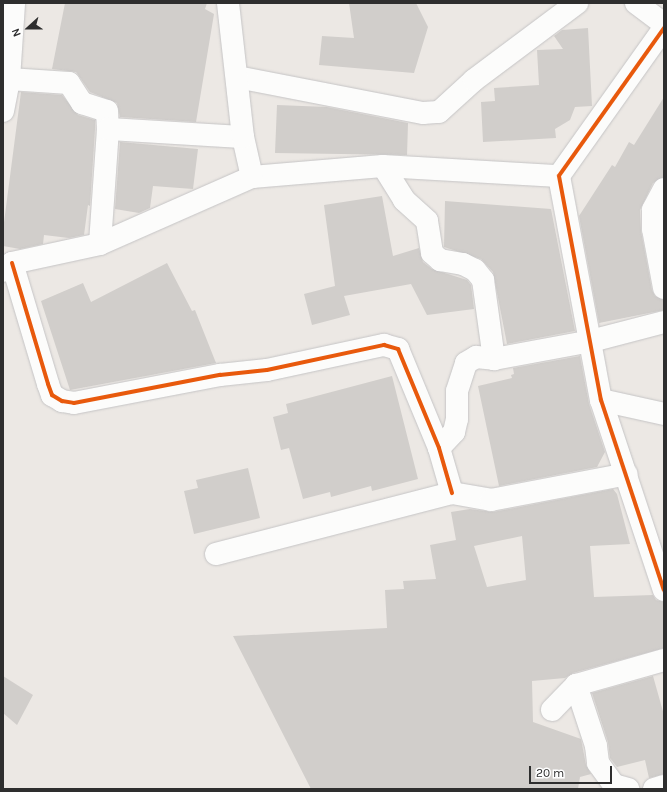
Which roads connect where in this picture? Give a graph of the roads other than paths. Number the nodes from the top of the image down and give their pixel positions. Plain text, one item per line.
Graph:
1 (14, 3) edge
2 (228, 3) edge
3 (576, 3) edge
4 (636, 3) edge
5 (664, 24) edge
6 (664, 28) edge
7 (237, 77) junction
8 (9, 78) junction
9 (3, 111) edge
10 (108, 129) junction
11 (243, 137) junction
12 (383, 166) junction
13 (559, 176) junction
14 (252, 177) junction
15 (664, 189) edge
16 (100, 244) junction
17 (7, 267) edge
18 (664, 288) edge
19 (664, 322) edge
20 (591, 341) junction
21 (494, 359) junction
22 (601, 400) junction
23 (664, 414) edge
24 (439, 448) junction
25 (627, 474) junction
26 (452, 493) junction
27 (216, 554) dead end
28 (664, 590) edge
29 (664, 660) edge
30 (576, 685) junction
31 (552, 710) dead end
32 (664, 786) edge
33 (628, 789) edge
34 (654, 789) edge

1 - 8 street
2 - 7 street
3 - 7 street
4 - 5 street
6 - 13 street
7 - 11 street
8 - 9 street
8 - 10 street
10 - 11 street
10 - 16 street
11 - 14 street
12 - 13 street
12 - 14 street
12 - 21 street
13 - 20 street
14 - 16 street
15 - 18 street
16 - 17 street
17 - 24 street
19 - 20 street
20 - 21 street
20 - 22 street
21 - 24 street
22 - 23 street
22 - 25 street
24 - 26 street
25 - 26 street
25 - 28 street
26 - 27 street
29 - 30 street
30 - 31 street
30 - 33 street
32 - 34 street

